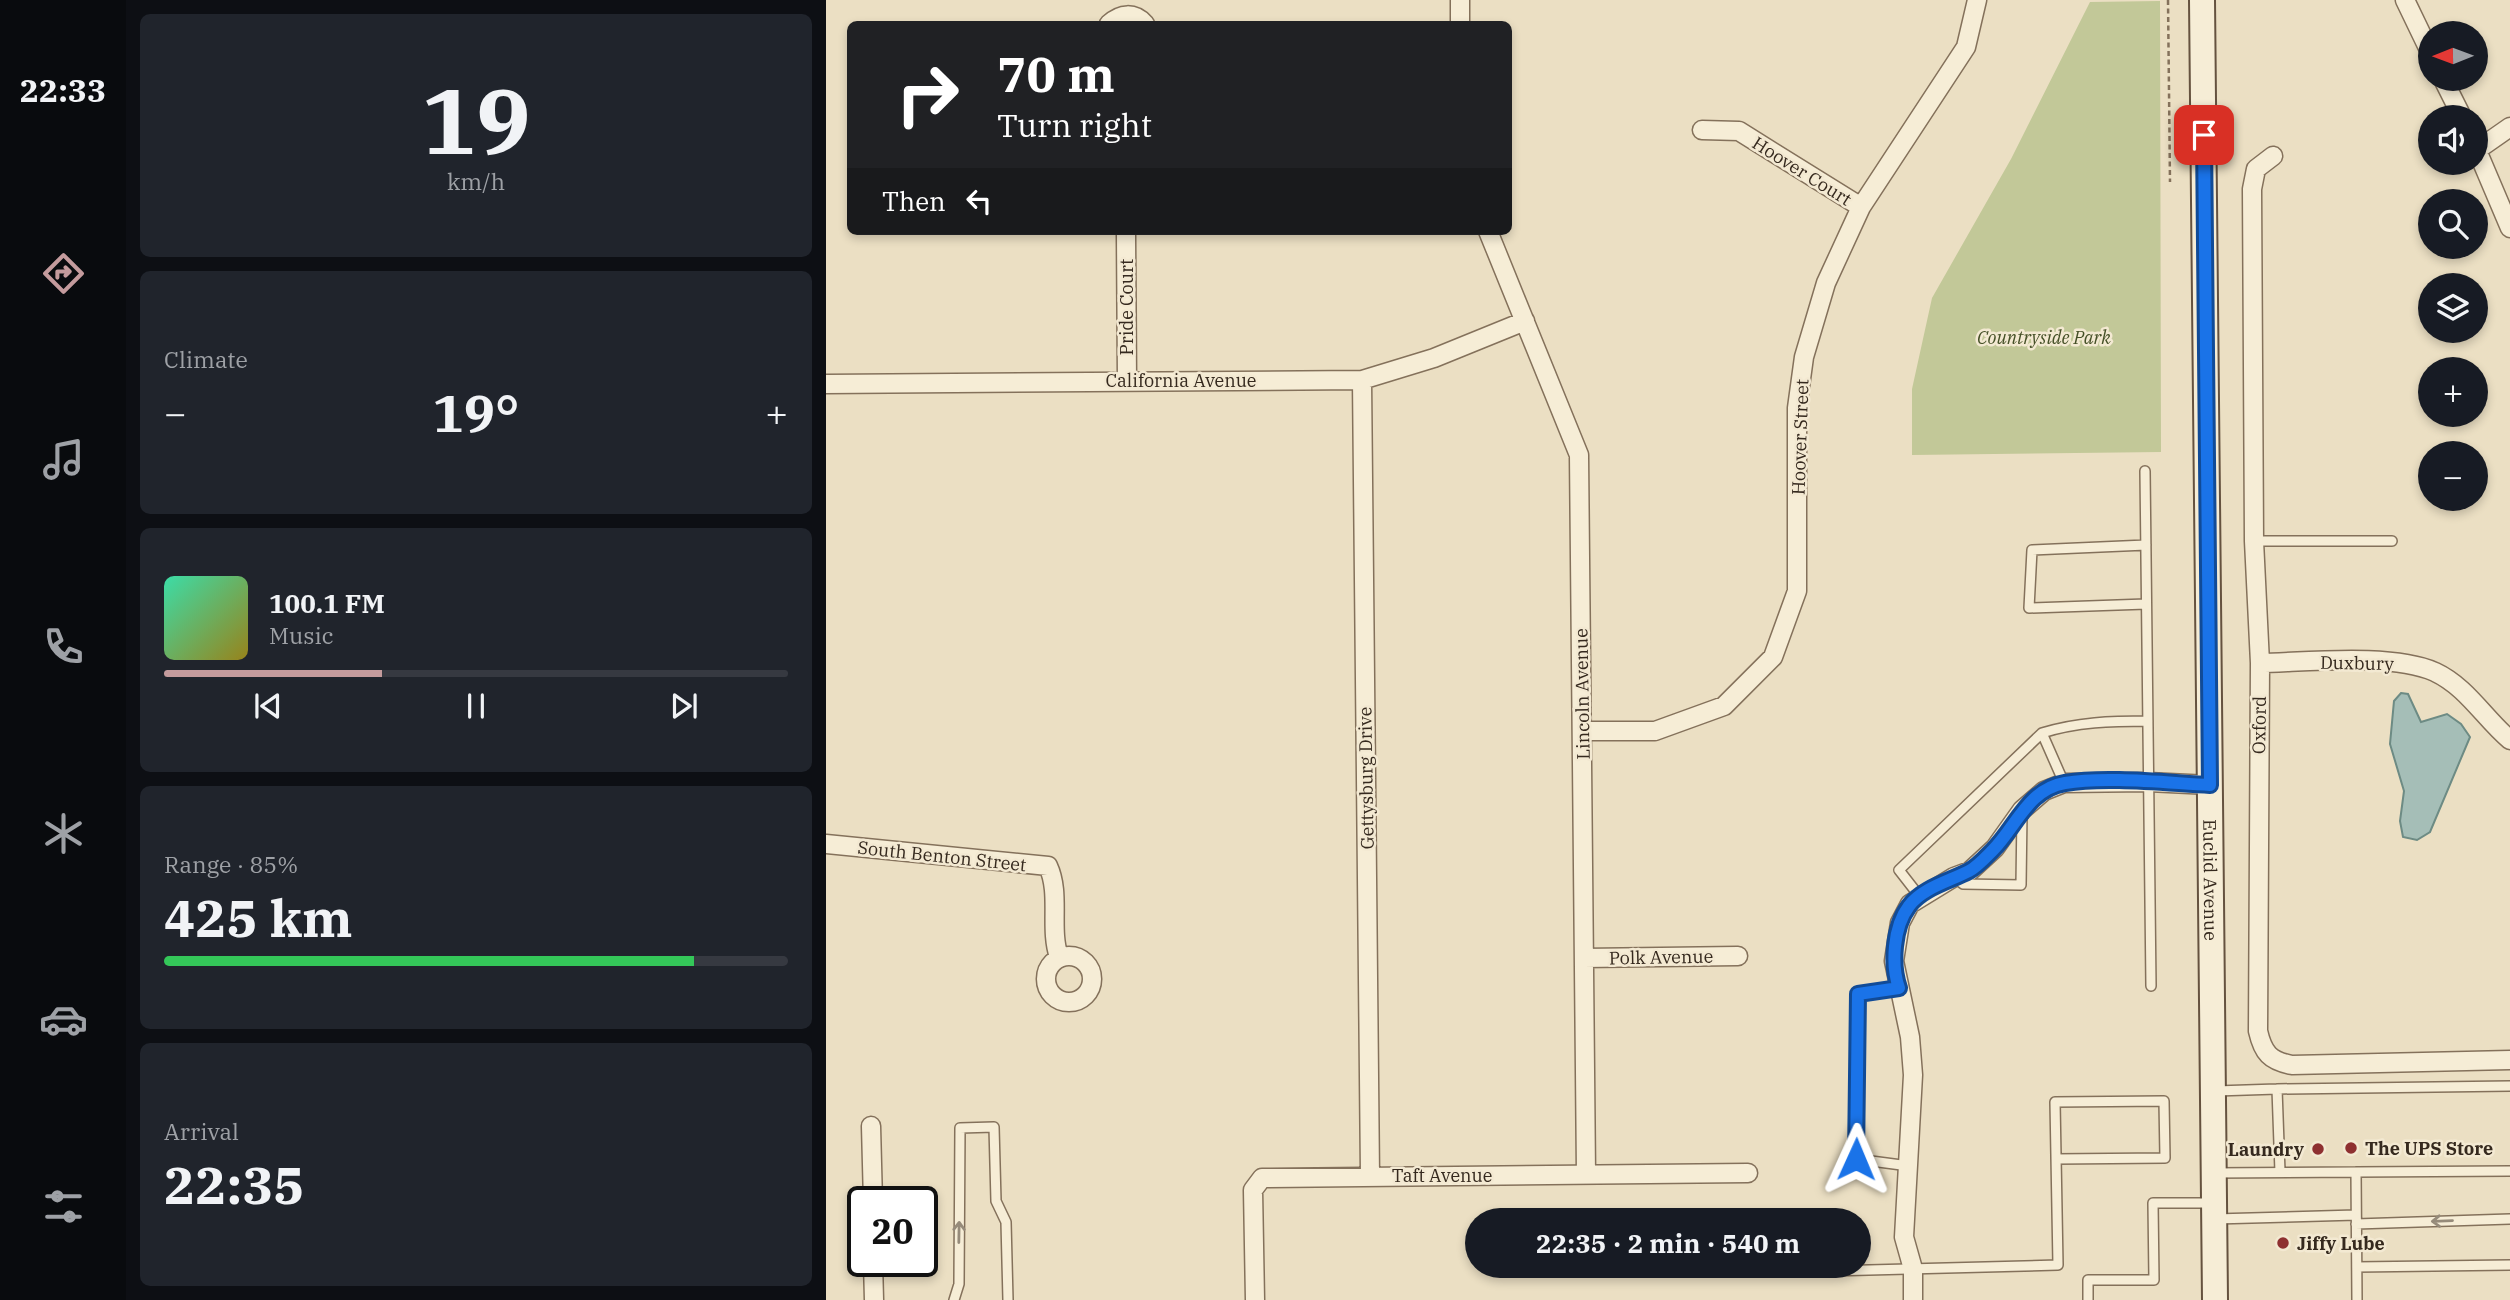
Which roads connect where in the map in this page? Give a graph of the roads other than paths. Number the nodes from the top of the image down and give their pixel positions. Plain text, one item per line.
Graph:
1 (1460, 0) edge
2 (1977, 0) edge
3 (2203, 0) edge
4 (2405, 0) edge
5 (1139, 13) edge
6 (1115, 21) edge
7 (1460, 21) edge
8 (2418, 27) edge
9 (2510, 127) edge
10 (1702, 130) dead end
11 (2488, 142) edge
12 (2273, 156) dead end
13 (2488, 175) edge
14 (1861, 207) junction
15 (2510, 228) edge
16 (1126, 235) dead end
17 (1490, 235) edge
18 (1525, 321) junction
19 (1127, 380) junction
20 (1363, 380) junction
21 (826, 384) edge
22 (2145, 471) dead end
23 (2254, 541) junction
24 (2392, 541) dead end
25 (2146, 545) junction
26 (2146, 604) junction
27 (2260, 663) junction
28 (2148, 721) junction
29 (1583, 731) junction
30 (2042, 733) junction
31 (2510, 740) edge
32 (2148, 782) junction
33 (2064, 783) junction
34 (2210, 785) junction
35 (2022, 810) junction
36 (826, 844) edge
37 (1954, 877) junction
38 (1920, 897) junction
39 (1738, 956) dead end
40 (1059, 957) dead end
41 (1584, 958) junction
42 (2151, 986) dead end
43 (1899, 988) junction
44 (2510, 1060) edge
45 (2510, 1086) edge
46 (2277, 1089) junction
47 (2213, 1091) junction
48 (871, 1126) dead end
49 (2056, 1159) junction
50 (1909, 1166) junction
51 (2510, 1171) edge
52 (2280, 1172) junction
53 (2356, 1172) junction
54 (1748, 1173) dead end
55 (2213, 1173) junction
56 (1586, 1174) junction
57 (1370, 1176) junction
58 (873, 1186) edge
59 (2214, 1211) junction
60 (2356, 1219) junction
61 (2510, 1219) edge
62 (2510, 1265) edge
63 (2357, 1267) junction
64 (1913, 1269) junction
65 (1871, 1270) edge
66 (873, 1277) edge
67 (874, 1300) edge
68 (954, 1300) edge
69 (1007, 1300) edge
70 (1255, 1300) edge
71 (1913, 1300) edge
72 (2088, 1300) edge
73 (2215, 1300) edge
74 (2357, 1300) edge

1 - 7 street
2 - 14 street, Hoover Street
3 - 34 main road, Euclid Avenue
4 - 8 street
5 - 6 street
9 - 11 street
10 - 14 street, Hoover Court
12 - 23 street, Oxford
13 - 15 street
14 - 29 street, Hoover Street
16 - 19 street, Pride Court
17 - 18 street, Lincoln Avenue
18 - 20 street, California Avenue
18 - 29 street, Lincoln Avenue
19 - 20 street, California Avenue
19 - 21 street, California Avenue
20 - 57 street, Gettysburg Drive
22 - 25 lane
23 - 24 lane
23 - 27 street, Oxford
25 - 26 lane
25 - 26 lane
26 - 28 lane
27 - 31 street, Duxbury
27 - 44 street, Oxford
28 - 30 lane
28 - 32 lane
29 - 41 street, Lincoln Avenue
30 - 33 lane
30 - 38 lane
32 - 33 street
32 - 34 street
32 - 42 lane
33 - 35 street
34 - 47 main road, Euclid Avenue
35 - 37 street
35 - 37 lane
36 - 40 street, South Benton Street
37 - 38 street
38 - 43 street
39 - 41 street, Polk Avenue
41 - 56 street, Lincoln Avenue
43 - 50 street
43 - 50 lane
45 - 46 lane
46 - 47 lane
46 - 52 lane
47 - 55 main road, Euclid Avenue
48 - 58 street
49 - 49 lane
49 - 64 lane
50 - 64 street
51 - 53 lane
52 - 53 lane
52 - 55 lane
53 - 60 lane
54 - 56 street, Taft Avenue
55 - 59 main road, Euclid Avenue
56 - 57 street, Taft Avenue
57 - 70 street, Taft Avenue
59 - 60 lane
59 - 72 lane
59 - 73 main road, Euclid Avenue
61 -> 60 lane
60 - 63 lane
62 - 63 lane
63 - 74 lane
64 - 65 lane
64 - 71 street
66 - 67 street
68 -> 69 lane

